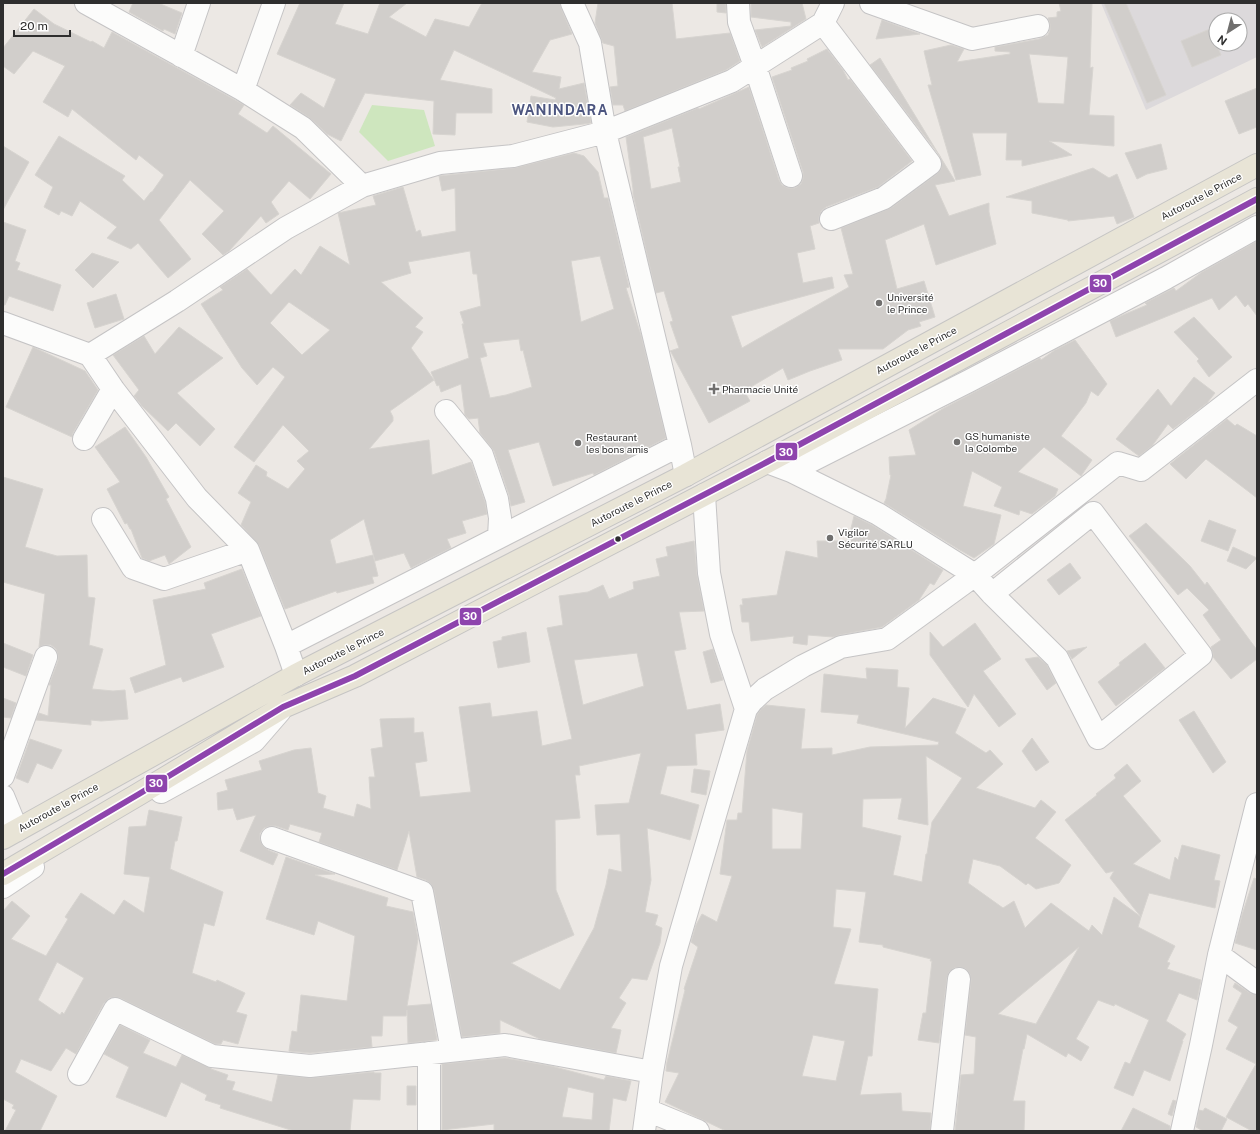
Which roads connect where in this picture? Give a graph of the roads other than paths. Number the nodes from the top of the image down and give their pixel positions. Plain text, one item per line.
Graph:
1 (86, 3) edge
2 (200, 3) edge
3 (274, 3) edge
4 (572, 3) edge
5 (738, 3) edge
6 (833, 3) edge
7 (871, 3) edge
8 (823, 23) junction
9 (1038, 26) dead end
10 (181, 56) junction
11 (755, 66) junction
12 (243, 90) junction
13 (605, 132) junction
14 (1257, 165) edge
15 (791, 176) dead end
16 (362, 186) junction
17 (1255, 205) edge
18 (832, 219) dead end
19 (1257, 227) edge
20 (1154, 254) junction
21 (1166, 278) junction
22 (3, 323) edge
23 (90, 355) junction
24 (1257, 380) edge
25 (113, 389) junction
26 (446, 411) dead end
27 (84, 439) dead end
28 (680, 445) junction
29 (768, 462) junction
30 (791, 471) junction
31 (686, 475) junction
32 (704, 495) junction
33 (103, 519) dead end
34 (499, 538) junction
35 (248, 550) junction
36 (975, 575) junction
37 (992, 594) junction
38 (286, 646) junction
39 (46, 657) dead end
40 (296, 676) junction
41 (283, 707) junction
42 (746, 709) junction
43 (3, 776) edge
44 (3, 796) edge
45 (1257, 804) edge
46 (10, 834) edge
47 (272, 838) dead end
48 (3, 874) edge
49 (3, 887) edge
50 (1218, 955) junction
51 (959, 979) dead end
52 (1257, 982) edge
53 (452, 1050) junction
54 (429, 1053) junction
55 (652, 1072) junction
56 (79, 1074) dead end
57 (647, 1110) junction
58 (429, 1131) edge
59 (644, 1131) edge
60 (698, 1131) edge
61 (942, 1131) edge
62 (1182, 1131) edge

1 - 10 street
2 - 10 street
3 - 12 street
4 - 13 street
5 - 11 street
6 - 8 street
7 - 9 street
8 - 11 street
8 - 18 street
10 - 12 street
11 - 13 street
11 - 15 street
12 - 16 street
13 - 16 street
13 - 28 street
14 - 31 main road, Autoroute le Prince
16 - 23 street
17 - 20 main road
19 - 21 street
20 - 21 street
20 - 29 main road
21 - 30 street
22 - 23 street
23 - 25 street
24 - 36 street
25 - 27 street
25 - 35 street
26 - 34 street
28 - 31 street
28 - 34 street
29 - 30 street
29 - 32 main road
30 - 36 street
31 - 40 main road, Autoroute le Prince
32 - 41 main road
32 - 42 street
33 - 35 street
34 - 38 street
35 - 38 street
36 - 37 street
36 - 42 street
37 - 37 street
38 - 40 street
39 - 43 street
40 - 46 main road, Autoroute le Prince
41 - 48 main road
41 - 49 street
42 - 55 street
44 - 46 street
45 - 50 street
47 - 53 street
50 - 52 street
50 - 62 street
51 - 61 street
53 - 54 street
53 - 55 street
54 - 56 street
54 - 58 street
55 - 57 street
57 - 59 street
57 - 60 street

